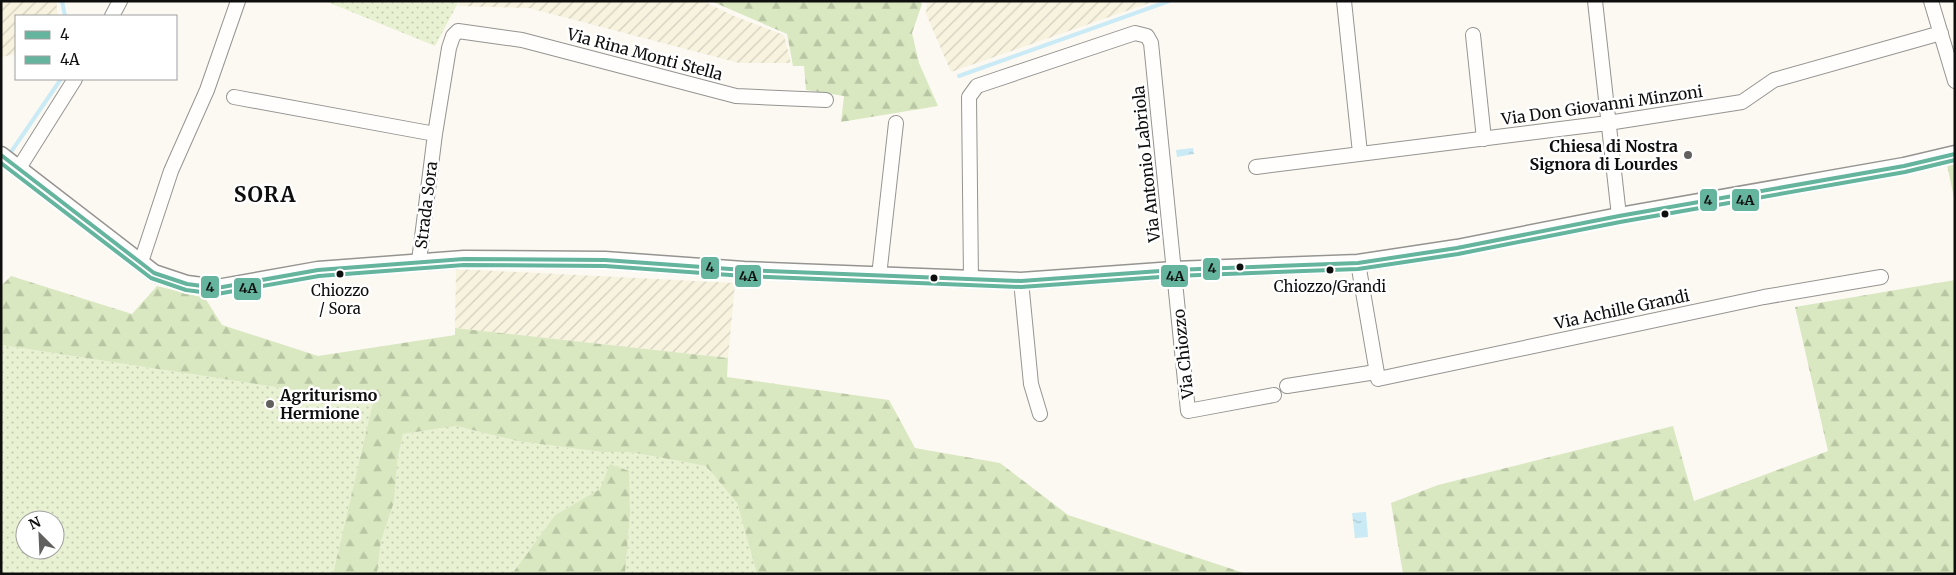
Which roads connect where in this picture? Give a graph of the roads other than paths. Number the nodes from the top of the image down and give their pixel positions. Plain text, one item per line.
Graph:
1 (120, 1) edge
2 (238, 1) edge
3 (1344, 1) edge
4 (1595, 1) edge
5 (1931, 1) edge
6 (113, 15) edge
7 (458, 31) joint
8 (1941, 33) junction
9 (1473, 36) dead end
10 (74, 80) edge
11 (1955, 81) edge
12 (234, 97) dead end
13 (826, 100) dead end
14 (896, 123) dead end
15 (1608, 123) junction
16 (435, 134) junction
17 (1484, 139) junction
18 (1360, 153) junction
19 (1955, 154) edge
20 (1, 156) edge
21 (1256, 167) dead end
22 (19, 168) junction
23 (1620, 216) junction
24 (419, 261) junction
25 (141, 262) junction
26 (1358, 264) junction
27 (1174, 270) junction
28 (879, 276) junction
29 (1881, 277) dead end
30 (971, 280) junction
31 (1022, 281) junction
32 (1376, 372) junction
33 (1287, 386) dead end
34 (1274, 395) dead end
35 (1040, 414) dead end

1 - 6 street
2 - 25 street
3 - 18 street
4 - 15 street
5 - 8 street
7 - 13 street, Via Rina Monti Stella
7 - 16 street, Strada Sora
8 - 11 street
8 - 15 street, Via Don Giovanni Minzoni
9 - 17 street
10 - 22 street
12 - 16 street
14 - 28 street
15 - 17 street, Via Don Giovanni Minzoni
15 - 23 street
16 - 24 street, Strada Sora
17 - 18 street, Via Don Giovanni Minzoni
18 - 21 street, Via Don Giovanni Minzoni
19 - 23 street
20 - 22 street, Strada Sora
22 - 25 street, Strada Sora
23 - 26 street
24 - 25 street, Strada Sora
24 - 28 street
26 - 27 street
26 - 32 street
27 - 30 street, Via Antonio Labriola
27 - 31 street
27 - 34 street, Via Chiozzo
28 - 30 street
29 - 32 street, Via Achille Grandi
30 - 31 street
31 - 35 street
32 - 33 street, Via Achille Grandi

